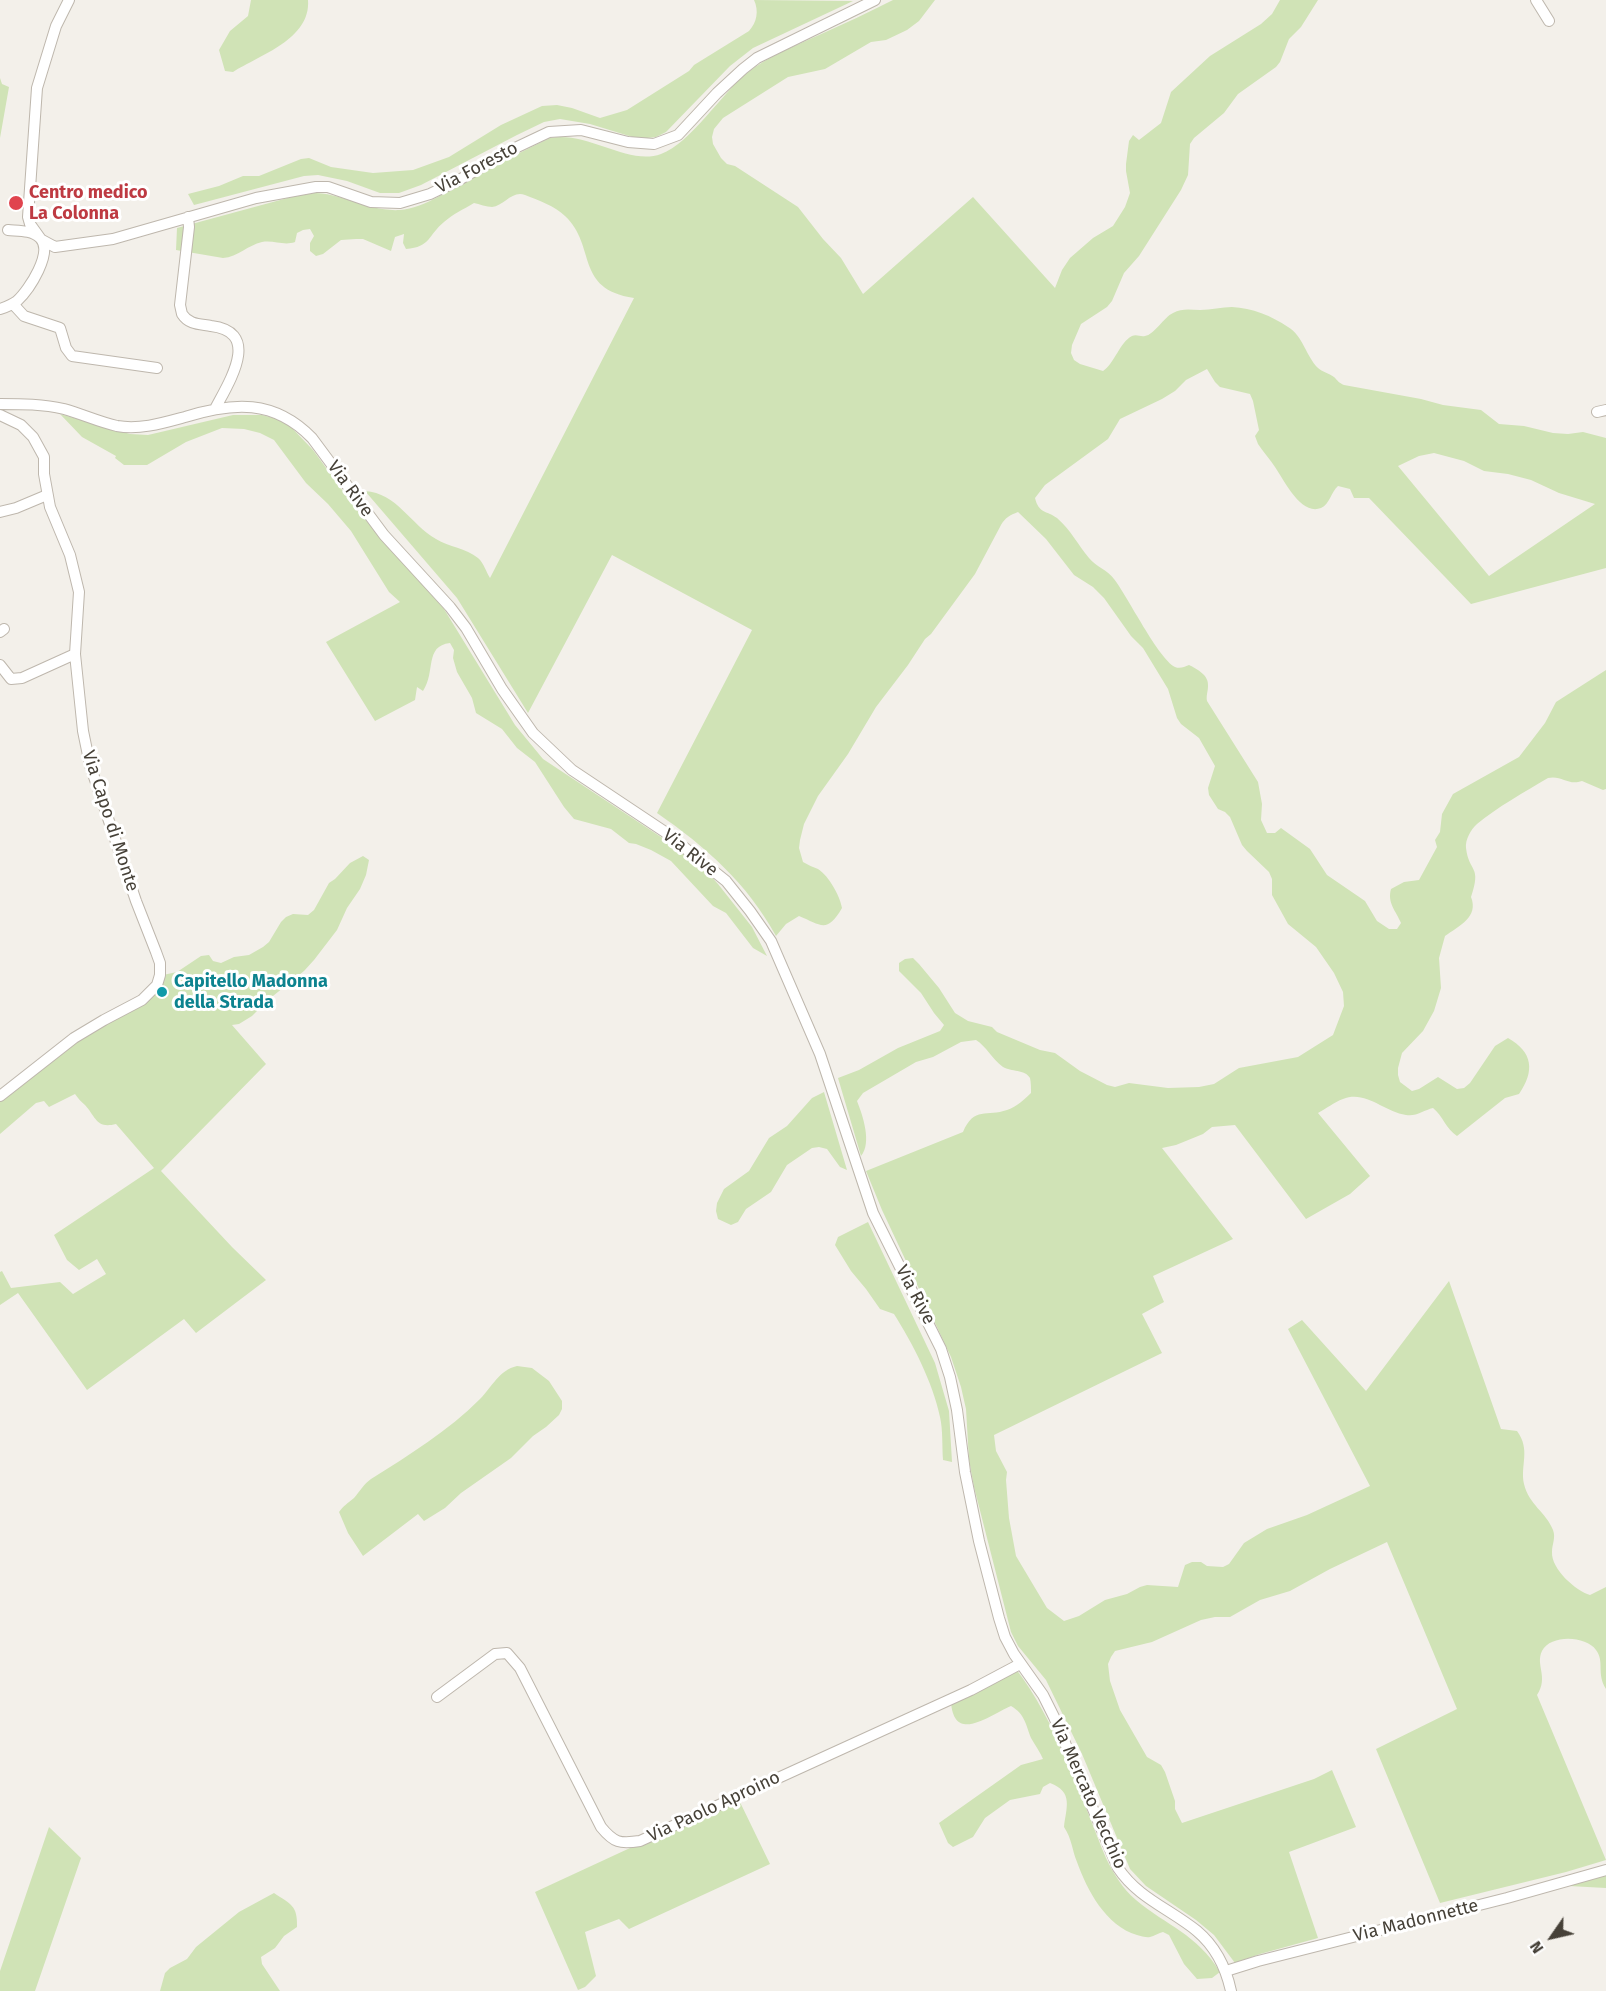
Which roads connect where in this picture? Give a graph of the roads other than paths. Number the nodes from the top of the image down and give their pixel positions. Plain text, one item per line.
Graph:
1 (69, 0) edge
2 (875, 0) edge
3 (1536, 0) edge
4 (1549, 21) dead end
5 (28, 206) junction
6 (188, 218) junction
7 (4, 230) edge
8 (45, 247) junction
9 (13, 304) junction
10 (0, 309) edge
11 (157, 368) dead end
12 (0, 404) edge
13 (215, 409) junction
14 (0, 415) edge
15 (47, 495) junction
16 (0, 512) edge
17 (75, 654) junction
18 (0, 665) edge
19 (0, 1096) edge
20 (1021, 1665) junction
21 (436, 1697) dead end
22 (1606, 1870) edge
23 (1226, 1971) junction
24 (1232, 1991) edge

1 - 5 street
2 - 6 street, Via Foresto
3 - 4 street
5 - 7 street
5 - 8 street
6 - 8 street, Via Foresto
6 - 13 street
7 - 8 street
8 - 9 street
9 - 10 street
9 - 11 street
12 - 13 street, Via Rive
13 - 20 street, Via Rive
14 - 15 street, Via Capo di Monte
15 - 16 street
15 - 17 street, Via Capo di Monte
17 - 18 street
17 - 19 street, Via Capo di Monte
20 - 21 street, Via Paolo Aproino
20 - 23 street, Via Mercato Vecchio
22 - 23 street, Via Madonnette
23 - 24 street, Via Mercato Vecchio

